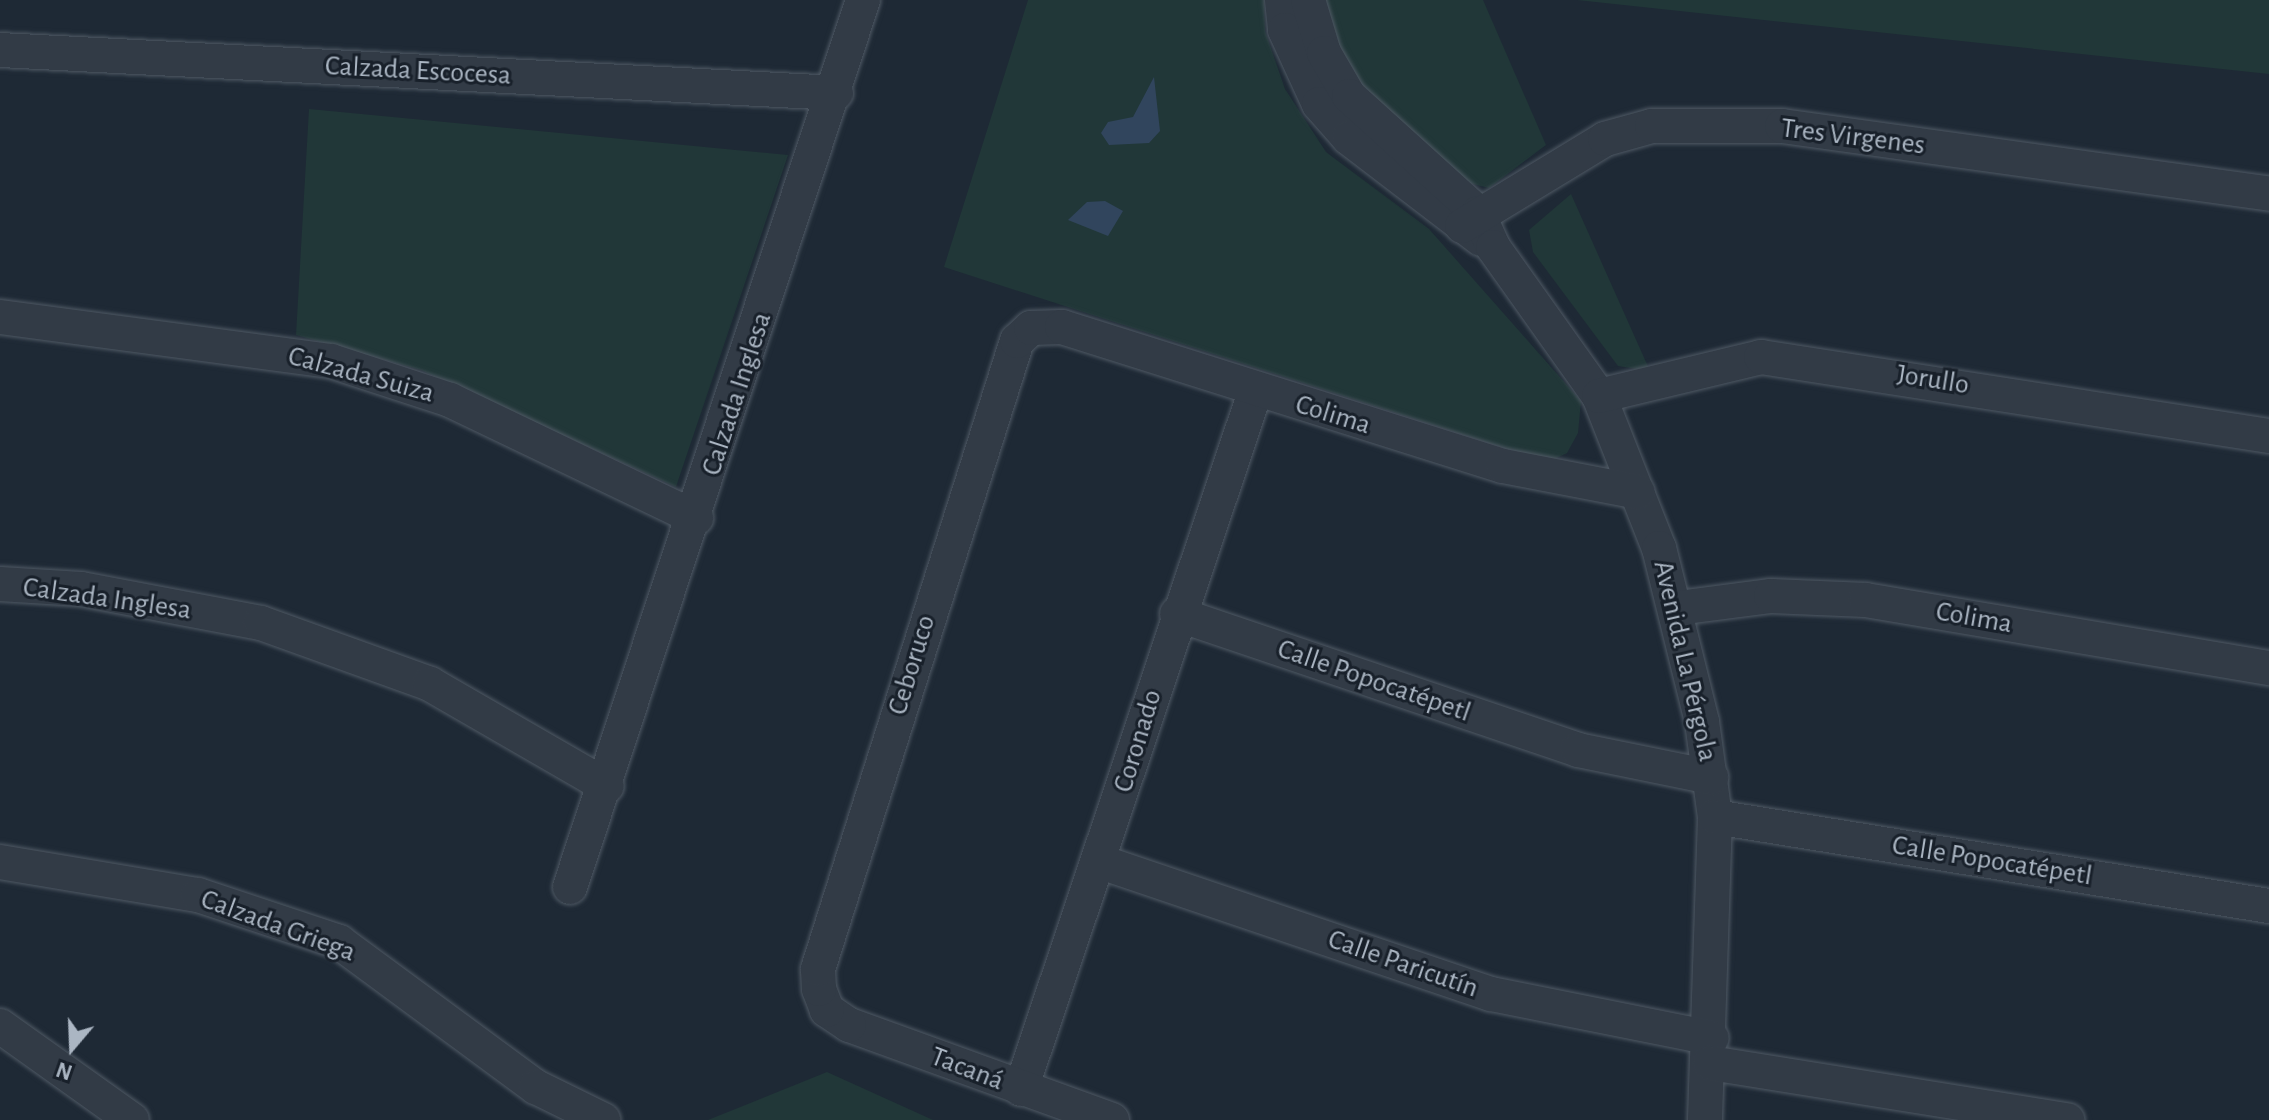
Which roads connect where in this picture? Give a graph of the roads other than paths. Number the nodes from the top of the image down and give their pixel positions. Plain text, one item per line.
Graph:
1 (863, 0) edge
2 (1282, 0) edge
3 (1308, 0) edge
4 (0, 50) edge
5 (836, 93) junction
6 (2269, 194) edge
7 (1470, 220) junction
8 (0, 317) edge
9 (1031, 328) joint
10 (1255, 392) junction
11 (1599, 396) junction
12 (2269, 436) edge
13 (1638, 492) junction
14 (696, 518) junction
15 (0, 584) edge
16 (1678, 608) junction
17 (1177, 614) junction
18 (2269, 668) edge
19 (1711, 777) junction
20 (607, 786) junction
21 (1715, 817) junction
22 (0, 862) edge
23 (1101, 862) junction
24 (570, 887) dead end
25 (2269, 906) edge
26 (827, 1010) joint
27 (0, 1026) edge
28 (1711, 1050) junction
29 (1021, 1089) junction
30 (132, 1120) edge
31 (603, 1120) edge
32 (1112, 1120) edge
33 (1705, 1120) edge
34 (2067, 1120) edge

1 - 5 street, Calzada Inglesa
2 - 7 street
3 - 7 street
4 - 5 street, Calzada Escocesa
5 - 14 street, Calzada Inglesa
6 - 7 street, Tres Virgenes
7 - 11 street, Avenida La Pérgola
8 - 14 street, Calzada Suiza
9 - 10 street, Colima
9 - 26 street, Ceboruco
10 - 13 street, Colima
10 - 17 street, Coronado
11 - 12 street, Jorullo
11 - 13 street, Avenida La Pérgola
13 - 16 street, Avenida La Pérgola
14 - 20 street, Calzada Inglesa
15 - 20 street, Calzada Inglesa
16 - 18 street, Colima
16 - 19 street, Avenida La Pérgola
17 - 19 street, Calle Popocatépetl
17 - 23 street, Coronado
19 - 21 street, Avenida La Pérgola
20 - 24 street, Calzada Inglesa
21 - 25 street, Calle Popocatépetl
21 - 28 street, Avenida La Pérgola
22 - 31 street, Calzada Griega
23 - 28 street, Calle Paricutín
23 - 29 street, Coronado
26 - 29 street, Tacaná
27 - 30 street
28 - 33 street, Avenida La Pérgola
28 - 34 street, Calle Paricutín
29 - 32 street, Tacaná

